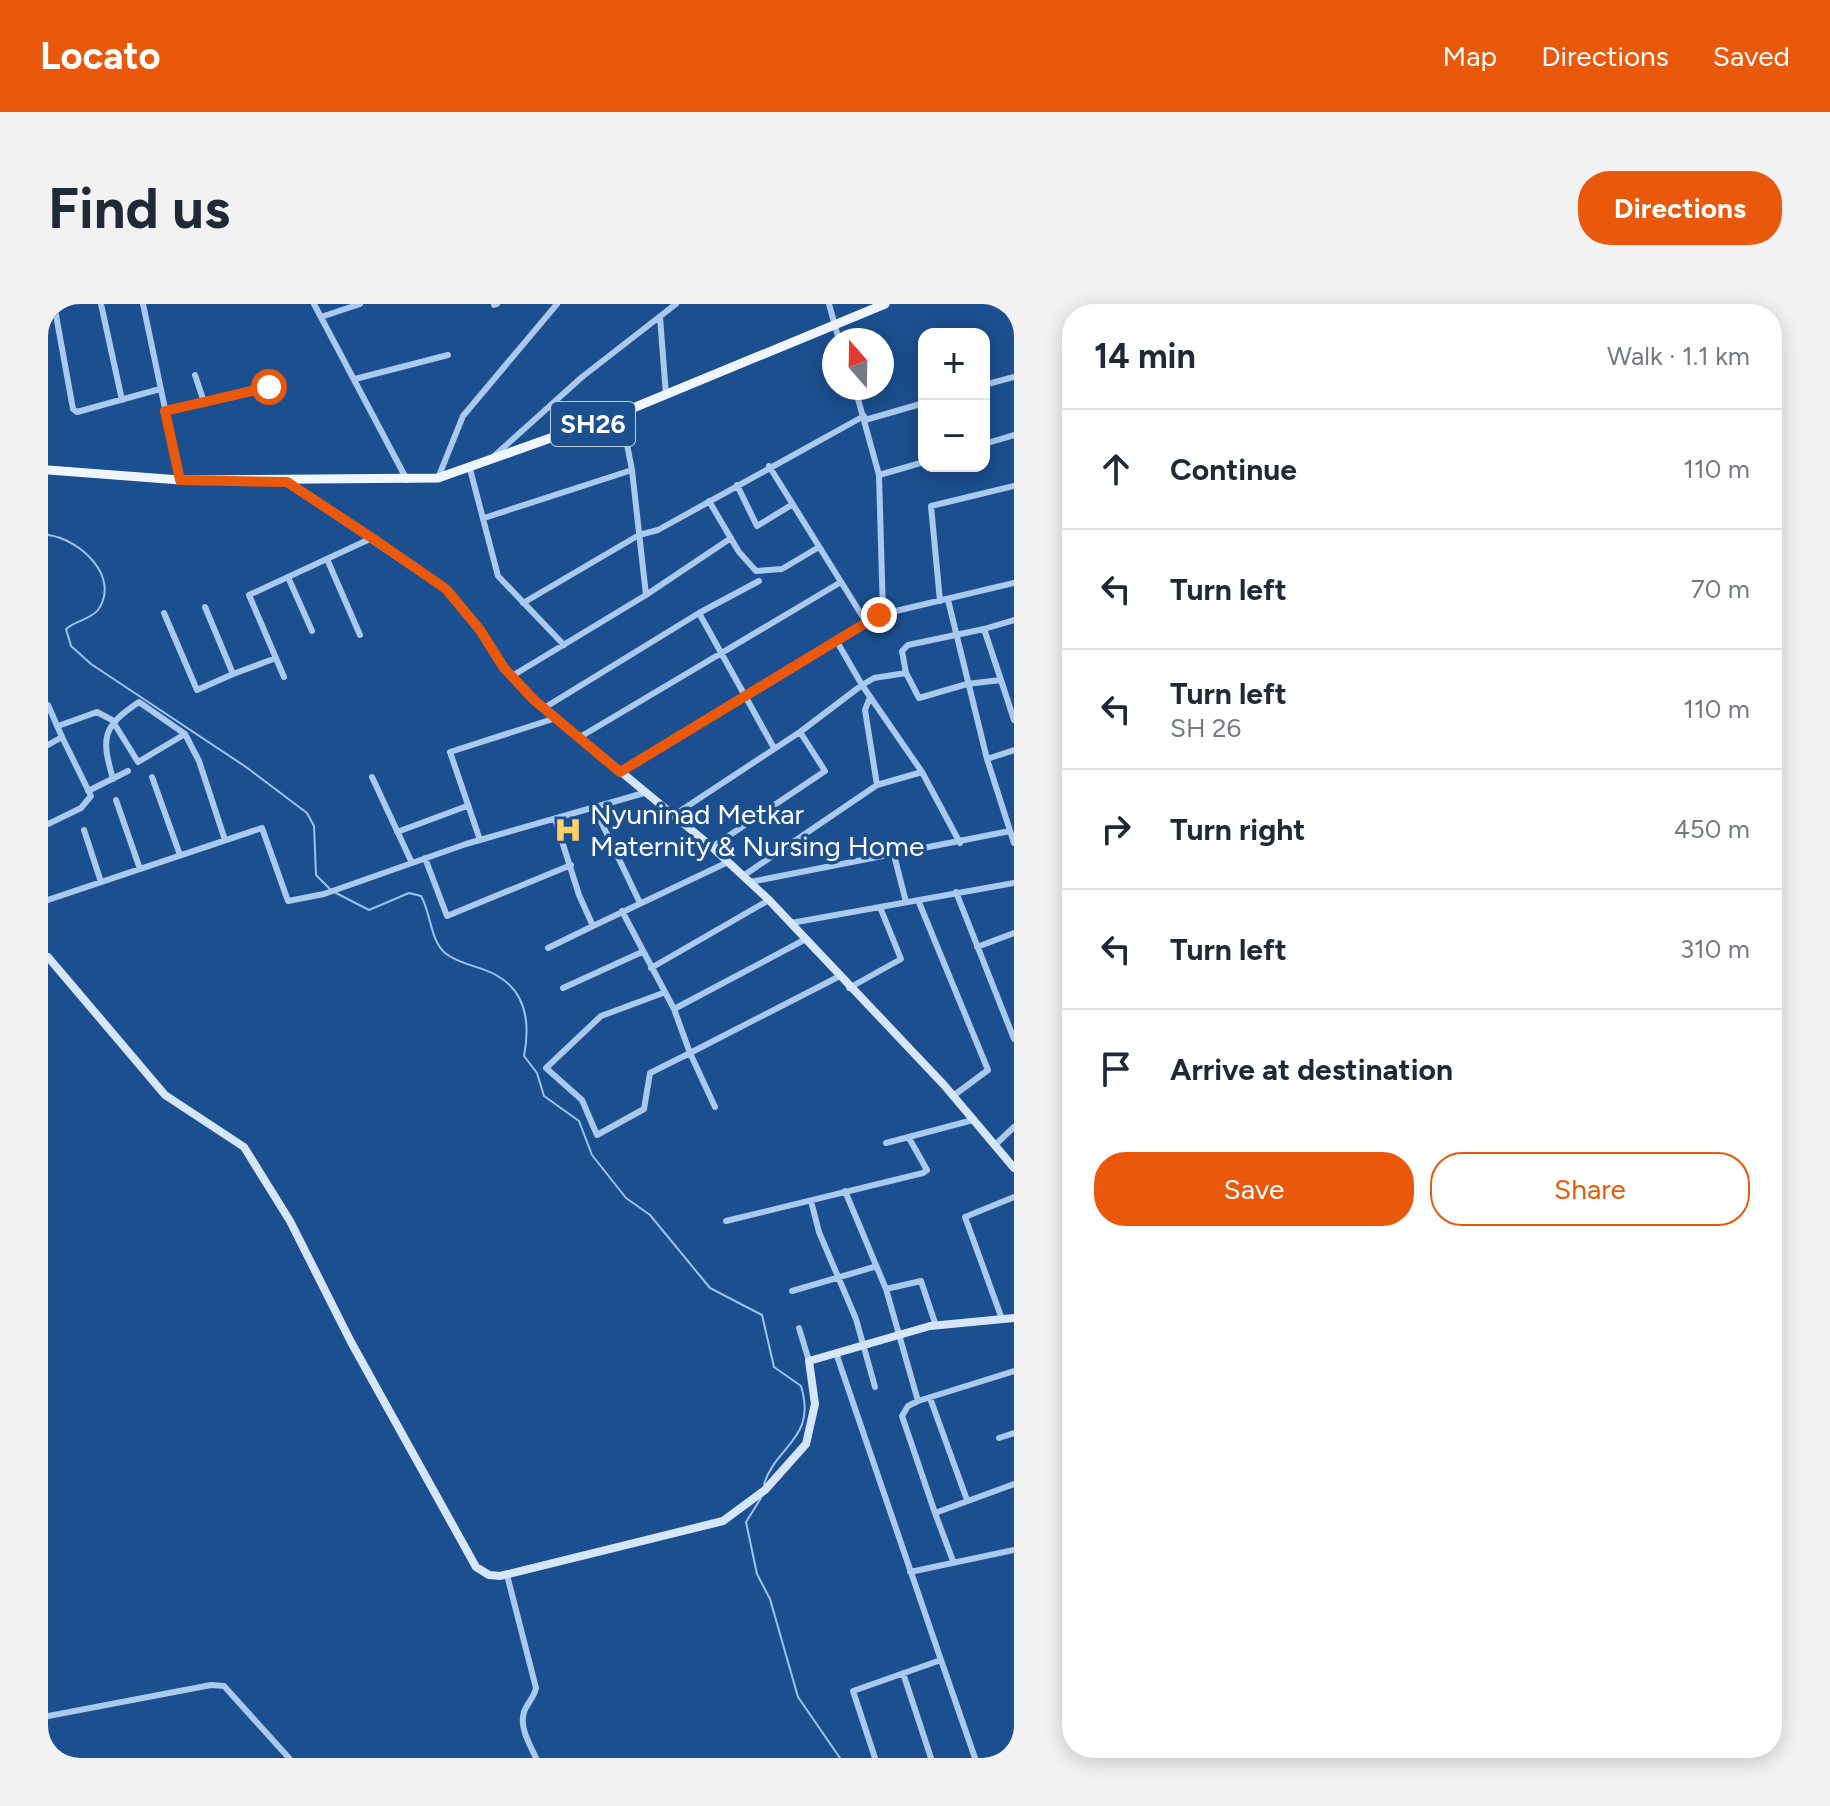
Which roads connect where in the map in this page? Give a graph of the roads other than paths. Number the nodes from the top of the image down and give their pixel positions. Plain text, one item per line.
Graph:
1 (54, 304) edge
2 (101, 304) edge
3 (144, 304) edge
4 (314, 304) edge
5 (360, 304) edge
6 (557, 304) edge
7 (676, 304) edge
8 (829, 304) edge
9 (879, 305) edge
10 (321, 317) junction
11 (660, 317) junction
12 (835, 326) junction
13 (448, 355) dead end
14 (195, 375) dead end
15 (1014, 377) edge
16 (355, 379) junction
17 (990, 383) edge
18 (269, 387) dead end
19 (160, 389) junction
20 (666, 395) junction
21 (122, 400) junction
22 (859, 400) edge
23 (204, 402) junction
24 (918, 404) edge
25 (165, 411) junction
26 (621, 413) junction
27 (864, 418) junction
28 (1014, 435) edge
29 (990, 442) edge
30 (484, 464) junction
31 (918, 464) edge
32 (769, 466) junction
33 (470, 469) junction
34 (48, 470) edge
35 (632, 470) junction
36 (879, 475) junction
37 (438, 478) junction
38 (180, 480) junction
39 (407, 480) junction
40 (287, 482) junction
41 (737, 485) junction
42 (1014, 486) edge
43 (709, 501) junction
44 (793, 504) junction
45 (484, 518) junction
46 (639, 535) junction
47 (372, 538) junction
48 (731, 538) junction
49 (819, 547) junction
50 (327, 559) junction
51 (288, 577) junction
52 (759, 581) dead end
53 (841, 582) junction
54 (1014, 583) edge
55 (646, 595) junction
56 (944, 600) junction
57 (523, 603) junction
58 (205, 607) dead end
59 (164, 613) dead end
60 (699, 613) junction
61 (883, 614) junction
62 (1014, 620) edge
63 (866, 622) junction
64 (984, 629) junction
65 (312, 631) dead end
66 (956, 633) junction
67 (360, 635) dead end
68 (836, 640) junction
69 (564, 645) junction
70 (721, 653) junction
71 (276, 658) junction
72 (906, 673) junction
73 (233, 674) junction
74 (512, 676) junction
75 (284, 677) dead end
76 (1001, 680) junction
77 (967, 684) junction
78 (862, 685) junction
79 (745, 696) junction
80 (870, 697) junction
81 (1011, 699) edge
82 (48, 705) edge
83 (544, 708) junction
84 (556, 718) junction
85 (112, 720) junction
86 (1014, 720) edge
87 (58, 726) junction
88 (800, 732) junction
89 (185, 734) junction
90 (62, 737) junction
91 (580, 737) junction
92 (48, 745) edge
93 (774, 748) junction
94 (1014, 750) edge
95 (987, 759) junction
96 (128, 771) dead end
97 (620, 772) junction
98 (922, 772) junction
99 (152, 777) dead end
100 (372, 777) dead end
101 (113, 779) junction
102 (877, 785) junction
103 (88, 791) junction
104 (644, 793) junction
105 (116, 800) dead end
106 (467, 806) junction
107 (594, 807) junction
108 (674, 815) junction
109 (555, 819) junction
110 (48, 824) edge
111 (84, 830) dead end
112 (1010, 831) junction
113 (397, 832) junction
114 (225, 840) junction
115 (480, 840) junction
116 (960, 843) junction
117 (1014, 843) edge
118 (712, 847) junction
119 (180, 855) junction
120 (894, 855) junction
121 (425, 858) junction
122 (728, 862) junction
123 (412, 863) junction
124 (571, 865) junction
125 (140, 869) junction
126 (747, 879) junction
127 (101, 882) junction
128 (1014, 883) edge
129 (956, 892) junction
130 (48, 900) edge
131 (769, 900) junction
132 (918, 900) junction
133 (906, 902) junction
134 (640, 903) junction
135 (880, 907) junction
136 (622, 911) junction
137 (791, 923) junction
138 (593, 926) junction
139 (1014, 933) edge
140 (806, 939) junction
141 (977, 947) junction
142 (548, 948) dead end
143 (642, 952) junction
144 (48, 957) edge
145 (651, 968) junction
146 (838, 977) junction
147 (563, 988) dead end
148 (849, 988) junction
149 (663, 993) junction
150 (674, 1009) junction
151 (1014, 1039) edge
152 (690, 1053) junction
153 (953, 1096) junction
154 (715, 1107) dead end
155 (973, 1120) junction
156 (1014, 1127) edge
157 (909, 1138) junction
158 (886, 1143) dead end
159 (995, 1145) junction
160 (1014, 1168) edge
161 (845, 1191) junction
162 (1014, 1197) edge
163 (811, 1201) junction
164 (726, 1221) dead end
165 (874, 1267) junction
166 (838, 1278) junction
167 (886, 1289) junction
168 (792, 1291) dead end
169 (1014, 1318) edge
170 (1002, 1319) junction
171 (936, 1326) junction
172 (799, 1328) dead end
173 (897, 1336) junction
174 (862, 1346) junction
175 (836, 1353) junction
176 (809, 1361) junction
177 (1014, 1371) edge
178 (875, 1387) dead end
179 (930, 1398) junction
180 (918, 1401) junction
181 (1014, 1433) edge
182 (999, 1438) dead end
183 (1014, 1484) edge
184 (967, 1500) junction
185 (935, 1513) junction
186 (1014, 1550) edge
187 (953, 1561) junction
188 (910, 1572) junction
189 (507, 1575) junction
190 (941, 1660) junction
191 (903, 1673) junction
192 (48, 1716) edge
193 (289, 1758) edge
194 (536, 1758) edge
195 (875, 1758) edge
196 (931, 1758) edge
197 (975, 1758) edge

1 - 21 street
2 - 21 street
3 - 19 street
4 - 10 street
5 - 10 street
6 - 37 street
7 - 11 street
8 - 12 street
9 - 12 main road, SH26
10 - 16 street
11 - 20 street
11 - 30 street
12 - 20 main road, SH26
13 - 16 street
14 - 23 street
15 - 17 street
16 - 39 street
18 - 23 street
19 - 21 street
19 - 25 street
20 - 26 main road, SH26
22 - 27 street
23 - 25 street
24 - 27 street
25 - 38 street
26 - 30 main road, SH26
26 - 35 street
27 - 32 street
27 - 36 street
28 - 29 street
30 - 33 main road, SH26
31 - 36 street
32 - 41 street
32 - 44 street
33 - 37 main road, SH26
33 - 45 street
34 - 38 main road, SH26
35 - 45 street
35 - 46 street
36 - 61 street
37 - 39 main road, SH26
38 - 40 main road, SH26
39 - 40 main road, SH26
40 - 47 main road
41 - 43 street
41 - 44 street
42 - 56 street
43 - 46 street
43 - 48 street
44 - 49 street
45 - 57 street
46 - 55 street
46 - 57 street
47 - 50 street
47 - 74 main road
48 - 49 street
48 - 55 street
49 - 53 street
50 - 51 street
50 - 67 street
51 - 65 street
51 - 71 street
52 - 60 street
53 - 63 street
53 - 70 street
54 - 56 street
55 - 69 street
56 - 61 street
56 - 66 street
57 - 69 street
58 - 73 street
59 - 73 street
60 - 70 street
60 - 83 street
61 - 63 street
62 - 64 street
63 - 68 street
64 - 66 street
64 - 76 street
66 - 72 street
66 - 77 street
68 - 78 street
68 - 79 street
69 - 74 street
70 - 79 street
70 - 91 street
71 - 73 street
71 - 75 street
72 - 77 street
72 - 78 street
74 - 83 main road
76 - 77 street
76 - 81 street
77 - 95 street
78 - 80 street
78 - 88 street
79 - 93 street
79 - 97 street
80 - 98 street
80 - 102 street
81 - 86 street
82 - 87 street
83 - 84 main road
84 - 91 main road
84 - 106 street
85 - 87 street
85 - 89 street
85 - 89 street
85 - 101 street
87 - 90 street
88 - 93 street
88 - 118 street
89 - 114 street
90 - 92 street
90 - 103 street
91 - 97 main road
93 - 108 street
94 - 95 street
95 - 112 street
96 - 101 street
97 - 104 main road
98 - 102 street
98 - 116 street
99 - 119 street
100 - 113 street
101 - 103 street
102 - 126 street
103 - 110 street
104 - 107 street
104 - 108 main road
105 - 125 street
106 - 113 street
106 - 115 street
107 - 109 street
107 - 134 street
108 - 118 main road
109 - 115 street
109 - 124 street
111 - 127 street
112 - 116 street
112 - 117 street
113 - 123 street
114 - 119 street
114 - 123 street
115 - 121 street
116 - 120 street
118 - 122 main road
119 - 125 street
120 - 126 street
120 - 133 street
121 - 123 street
121 - 124 street
122 - 126 main road
122 - 134 street
124 - 138 street
125 - 127 street
126 - 131 main road
127 - 130 street
128 - 129 street
129 - 132 street
129 - 141 street
131 - 137 main road
131 - 145 street
132 - 133 street
132 - 153 street
133 - 135 street
134 - 136 street
135 - 137 street
135 - 148 street
136 - 138 street
136 - 143 street
137 - 140 main road
138 - 142 street
139 - 141 street
140 - 146 main road
140 - 150 street
141 - 151 street
143 - 145 street
143 - 147 street
144 - 189 main road
145 - 149 street
146 - 148 main road
146 - 152 street
148 - 153 main road
149 - 150 street
149 - 152 street
150 - 152 street
152 - 154 street
153 - 155 main road
155 - 157 street
155 - 159 main road
156 - 159 street
157 - 158 street
157 - 161 street
159 - 160 main road
161 - 163 street
161 - 165 street
162 - 170 street
163 - 164 street
163 - 166 street
165 - 166 street
165 - 167 street
166 - 168 street
166 - 174 street
167 - 171 street
167 - 173 street
169 - 170 main road
170 - 171 main road
171 - 173 main road
172 - 176 street
173 - 174 main road
173 - 180 street
174 - 175 main road
174 - 178 street
175 - 176 main road
175 - 188 street
176 - 189 main road
177 - 179 street
179 - 180 street
179 - 184 street
180 - 185 street
181 - 182 street
183 - 184 street
184 - 185 street
185 - 187 street
186 - 187 street
187 - 188 street
188 - 190 street
189 - 194 street
190 - 191 street
190 - 197 street
191 - 195 street
191 - 196 street
192 - 193 street

